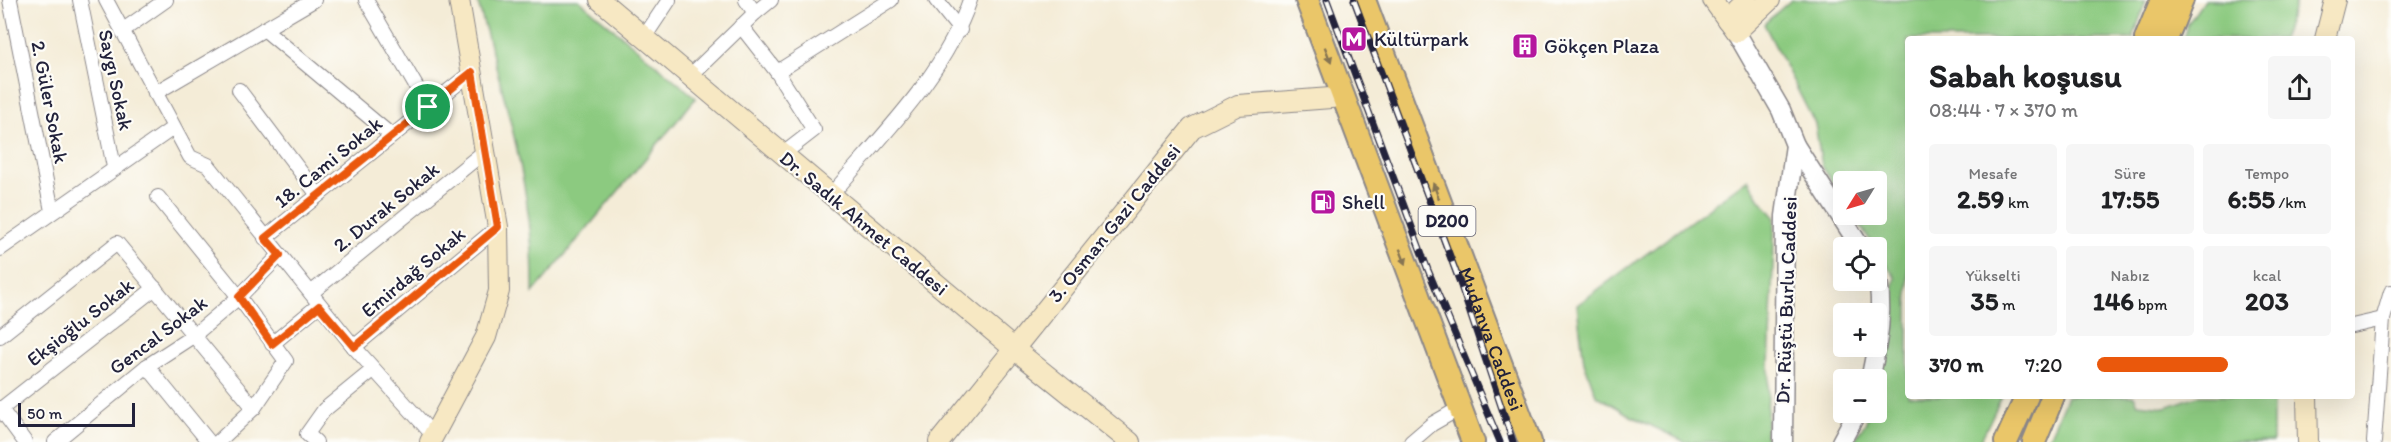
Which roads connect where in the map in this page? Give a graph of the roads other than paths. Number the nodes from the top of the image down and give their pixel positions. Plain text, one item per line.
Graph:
1 (10, 0) edge
2 (80, 0) edge
3 (106, 0) edge
4 (166, 0) edge
5 (314, 0) edge
6 (366, 0) edge
7 (459, 0) edge
8 (600, 0) edge
9 (669, 0) edge
10 (746, 0) edge
11 (771, 0) edge
12 (891, 0) edge
13 (936, 0) edge
14 (970, 0) edge
15 (1307, 0) edge
16 (1364, 0) edge
17 (1713, 0) edge
18 (1747, 0) edge
19 (1770, 0) edge
20 (2335, 0) edge
21 (2177, 1) edge
22 (755, 13) junction
23 (741, 26) junction
24 (1732, 26) junction
25 (264, 29) junction
26 (960, 30) junction
27 (122, 31) junction
28 (645, 36) junction
29 (2148, 36) edge
30 (2167, 36) edge
31 (2326, 36) edge
32 (472, 72) junction
33 (777, 72) junction
34 (690, 76) junction
35 (239, 90) dead end
36 (155, 93) junction
37 (1344, 98) junction
38 (428, 107) junction
39 (173, 128) junction
40 (393, 136) junction
41 (1795, 145) junction
42 (485, 151) junction
43 (783, 154) junction
44 (114, 167) junction
45 (318, 195) junction
46 (831, 195) junction
47 (158, 197) dead end
48 (52, 211) junction
49 (498, 227) junction
50 (1854, 237) edge
51 (265, 238) junction
52 (0, 249) edge
53 (280, 255) junction
54 (155, 288) junction
55 (1879, 291) edge
56 (2391, 292) edge
57 (311, 293) junction
58 (239, 297) junction
59 (319, 306) junction
60 (2383, 319) junction
61 (2355, 325) edge
62 (0, 336) edge
63 (194, 336) junction
64 (272, 344) junction
65 (354, 347) junction
66 (1012, 348) junction
67 (147, 366) junction
68 (1873, 369) edge
69 (373, 370) junction
70 (2026, 399) edge
71 (2052, 399) edge
72 (2307, 399) edge
73 (254, 408) junction
74 (1460, 408) junction
75 (0, 409) edge
76 (1851, 423) edge
77 (431, 439) edge
78 (25, 442) edge
79 (55, 442) edge
80 (209, 442) edge
81 (218, 442) edge
82 (316, 442) edge
83 (939, 442) edge
84 (1130, 442) edge
85 (1411, 442) edge
86 (1473, 442) edge
87 (1530, 442) edge
88 (1783, 442) edge
89 (1841, 442) edge
90 (2006, 442) edge
91 (2034, 442) edge
92 (2308, 442) edge
93 (2374, 442) edge

1 - 48 street, 2. Güler Sokak
2 - 44 street, Saygı Sokak
3 - 27 street
4 - 27 street
5 - 25 street
6 - 38 street
7 - 32 main road
8 - 28 main road, Dr. Sadık Ahmet Caddesi
9 - 28 street
10 - 22 street
11 - 22 street
12 - 33 street
13 - 26 street
14 - 26 street
15 -> 37 main road, D200
87 -> 16 main road, Mudanya Caddesi / D200
17 - 24 main road, Dr. Rüştü Burlu Caddesi
18 - 24 main road
19 - 24 main road
20 - 31 main road
21 - 29 main road
21 - 30 main road
22 - 23 street
23 - 33 street
23 - 34 street
24 - 41 street, Dr. Rüştü Burlu Caddesi
25 - 36 street
25 - 40 street
26 - 46 street
27 - 36 street
28 - 34 main road, Dr. Sadık Ahmet Caddesi
32 - 38 street, 18. Cami Sokak
32 - 42 main road
33 - 43 street
34 - 43 main road, Dr. Sadık Ahmet Caddesi
35 - 45 street
36 - 39 street
37 - 66 main road, 3. Osman Gazi Caddesi
37 -> 74 main road, D200
38 - 40 street, 18. Cami Sokak
39 - 44 street
39 - 51 street
40 - 45 street, 18. Cami Sokak
41 - 50 street
41 - 88 street, Dr. Rüştü Burlu Caddesi
42 - 49 main road
42 - 57 street, 2. Durak Sokak
43 - 46 main road, Dr. Sadık Ahmet Caddesi
44 - 48 street
45 - 51 street, 18. Cami Sokak
46 - 66 main road, Dr. Sadık Ahmet Caddesi
47 - 58 street
48 - 52 street
49 - 65 street, Emirdağ Sokak
49 - 77 main road
51 - 53 street
53 - 57 street
53 - 58 street, Gencal Sokak
54 - 62 street
54 - 63 street
54 - 75 street, Ekşioğlu Sokak
55 - 68 street
56 - 60 street
57 - 59 street
58 - 63 street, Gencal Sokak
58 - 64 street
59 - 64 street
59 - 65 street
60 - 61 street
60 - 93 street
63 - 67 street, Gencal Sokak
63 - 73 street
64 - 73 street
65 - 69 street
66 - 83 main road, 3. Osman Gazi Caddesi
66 - 84 main road, Dr. Sadık Ahmet Caddesi
67 - 79 street, Gencal Sokak
67 - 80 street
69 - 77 street
69 - 82 street
70 - 90 main road
71 - 91 main road
72 - 92 main road
73 - 81 street
74 - 85 street
74 - 86 main road, D200
75 - 78 street
76 - 89 street

